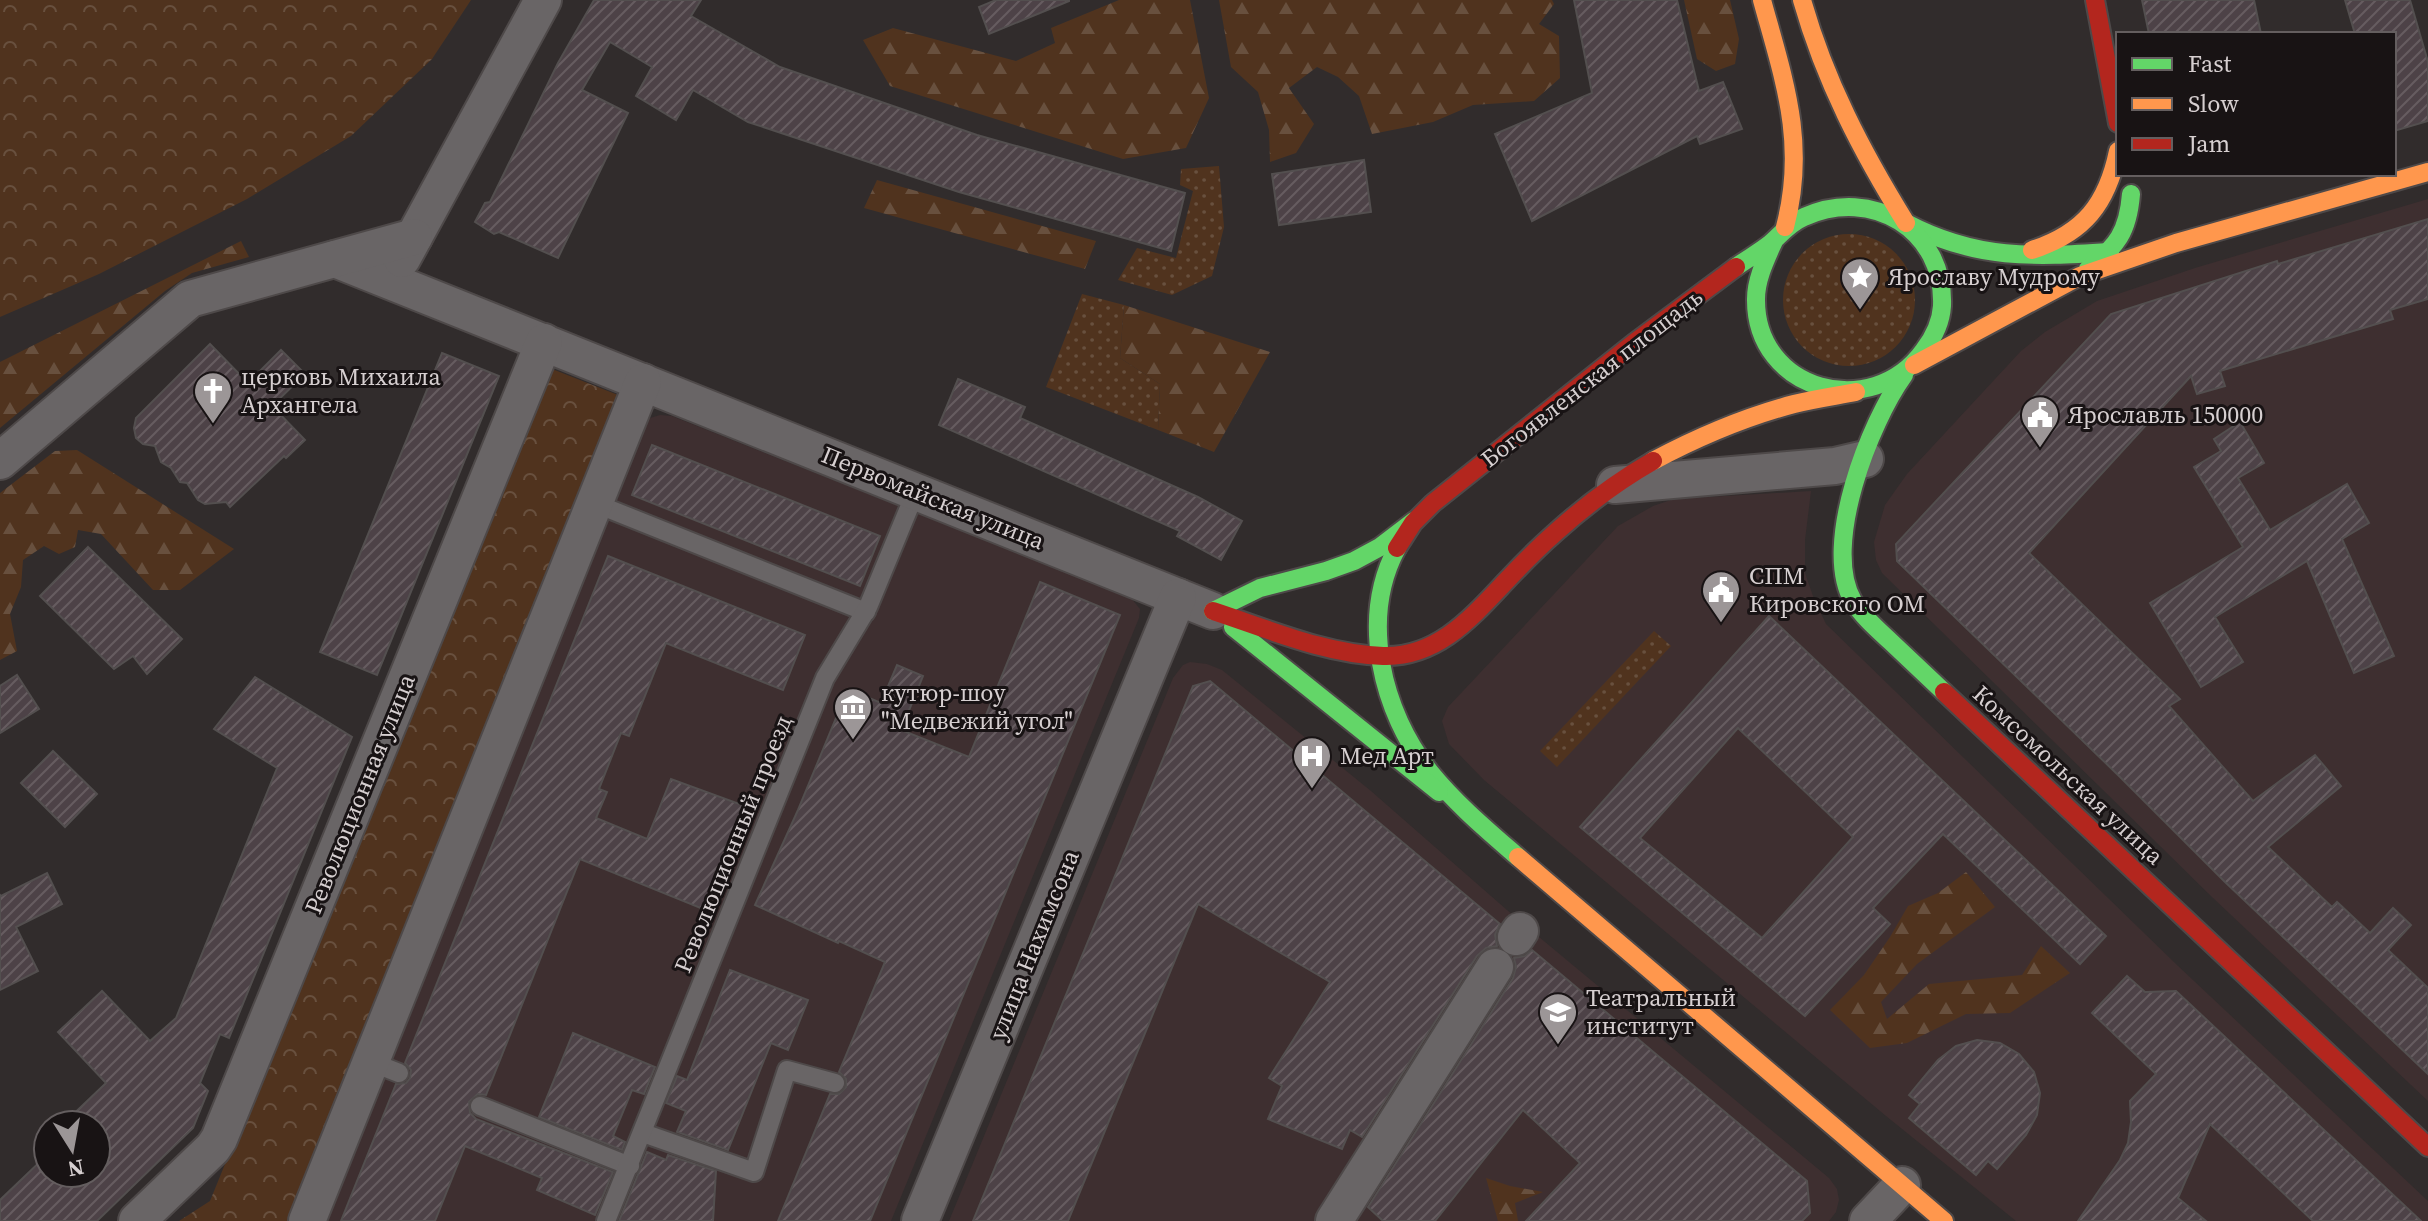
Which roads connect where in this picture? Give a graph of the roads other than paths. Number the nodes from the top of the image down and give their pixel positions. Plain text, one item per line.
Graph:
1 (543, 0) edge
2 (1762, 0) edge
3 (1802, 0) edge
4 (2095, 0) edge
5 (2116, 112) edge
6 (2116, 168) edge
7 (2428, 172) edge
8 (2128, 176) edge
9 (2131, 194) junction
10 (1906, 223) junction
11 (1780, 234) junction
12 (414, 237) junction
13 (2176, 243) junction
14 (2142, 248) junction
15 (2110, 252) junction
16 (1990, 254) junction
17 (335, 259) junction
18 (2080, 276) junction
19 (390, 281) junction
20 (544, 342) junction
21 (1909, 370) junction
22 (643, 382) junction
23 (1856, 392) junction
24 (1865, 459) junction
25 (0, 461) edge
26 (1613, 486) junction
27 (916, 491) junction
28 (594, 503) junction
29 (1414, 521) junction
30 (1178, 597) junction
31 (1213, 611) junction
32 (866, 612) junction
33 (1379, 657) junction
34 (1147, 670) junction
35 (1481, 825) junction
36 (1495, 967) dead end
37 (835, 1083) dead end
38 (480, 1106) dead end
39 (643, 1133) junction
40 (2428, 1147) edge
41 (630, 1166) junction
42 (1902, 1185) junction
43 (137, 1221) edge
44 (307, 1221) edge
45 (606, 1221) edge
46 (920, 1221) edge
47 (1334, 1221) edge
48 (1868, 1221) edge
49 (1944, 1221) edge

1 - 12 street
2 - 11 main road
3 - 10 main road
4 - 5 main road
6 - 16 main road
7 - 13 main road
8 - 9 main road
9 - 14 main road
9 - 15 main road
10 - 11 main road, Богоявленская площадь
10 - 16 main road, Богоявленская площадь
10 - 21 main road
11 - 23 main road
11 - 29 main road, Богоявленская площадь
12 - 17 street
12 - 19 street
13 - 14 main road
13 - 18 main road
14 - 15 main road
15 - 16 main road
15 - 18 main road
17 - 19 street, Первомайская улица
17 - 25 street
18 - 21 main road
19 - 20 street, Первомайская улица
20 - 22 street, Первомайская улица
20 - 43 street, Революционная улица
21 - 23 main road
21 - 24 main road, Комсомольская улица
22 - 27 street, Первомайская улица
22 - 28 street
23 - 26 main road
24 - 26 street
24 - 40 main road, Комсомольская улица
26 - 33 main road
27 - 30 street, Первомайская улица
27 - 32 lane, Революционный проезд
28 - 32 lane
28 - 44 street
29 - 31 main road, Богоявленская площадь
29 - 33 main road, Богоявленская площадь
30 - 31 street, Первомайская улица
30 - 34 street, улица Нахимсона
31 - 33 main road
31 - 34 street, улица Нахимсона
31 - 35 main road, Первомайская улица
32 - 39 lane, Революционный проезд
33 - 35 main road, Первомайская улица
34 - 46 street, улица Нахимсона
35 - 42 main road, Первомайская улица
36 - 47 street
37 - 39 lane
38 - 41 lane
39 - 41 lane, Революционный проезд
41 - 45 lane, Революционный проезд
42 - 48 street
42 - 49 main road, Первомайская улица

